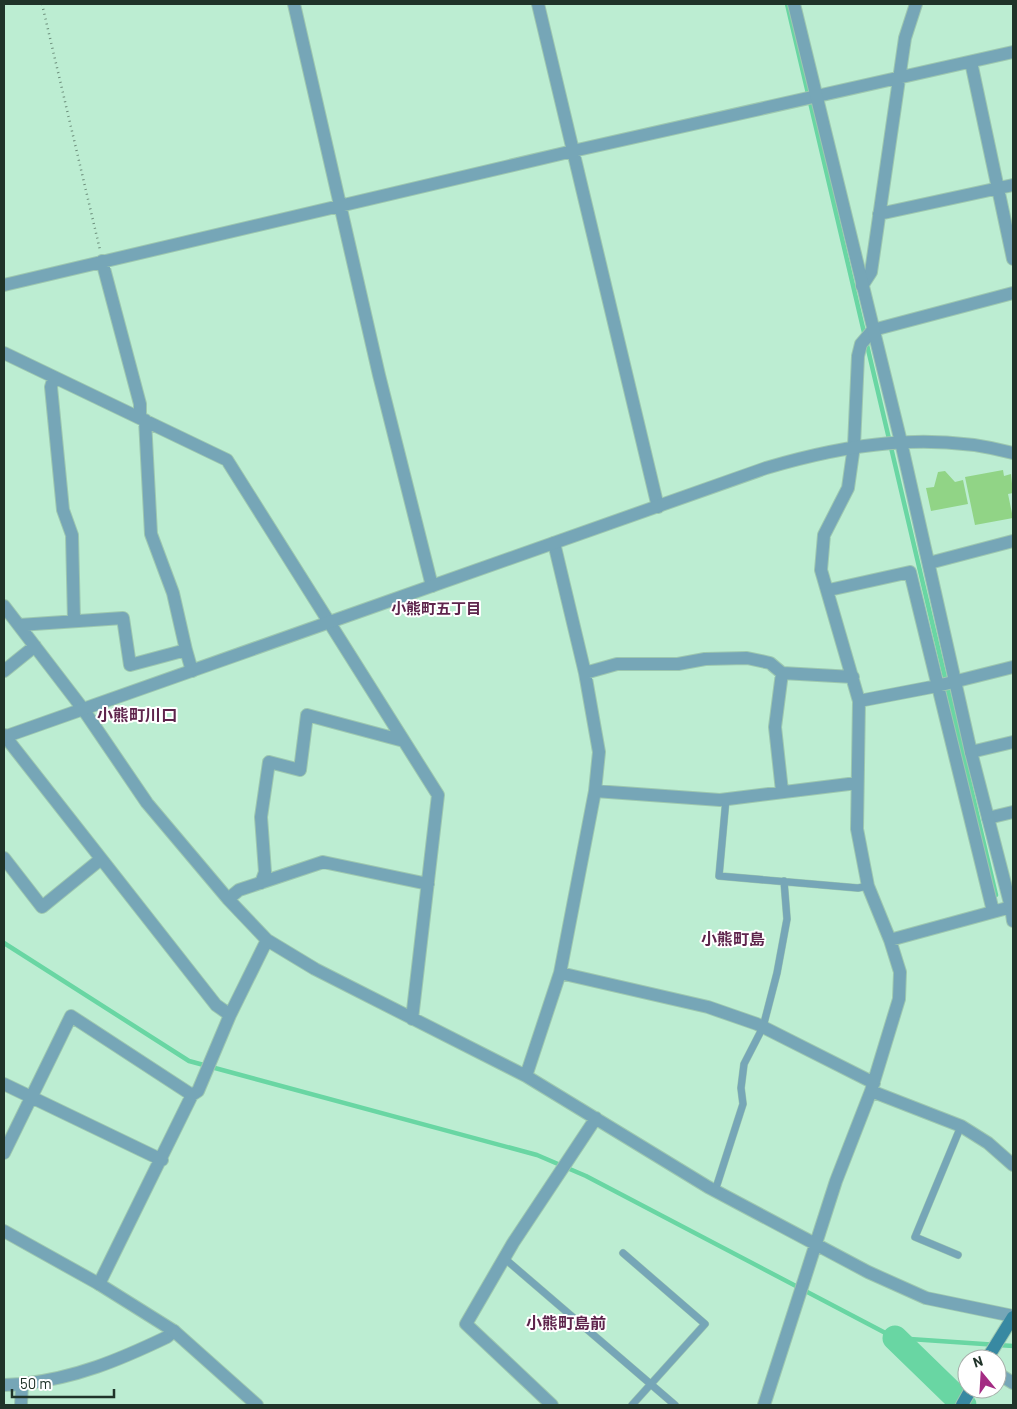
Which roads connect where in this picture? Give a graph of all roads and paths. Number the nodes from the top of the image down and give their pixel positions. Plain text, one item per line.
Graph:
1 (42, 4) edge
2 (294, 4) edge
3 (538, 4) edge
4 (794, 4) edge
5 (916, 4) edge
6 (1013, 52) edge
7 (971, 62) junction
8 (900, 78) junction
9 (818, 97) junction
10 (573, 151) junction
11 (1013, 185) edge
12 (999, 188) junction
13 (340, 207) junction
14 (879, 214) junction
15 (1013, 259) edge
16 (102, 261) junction
17 (4, 285) edge
18 (862, 286) junction
19 (1013, 293) edge
20 (873, 330) junction
21 (4, 353) edge
22 (54, 377) junction
23 (142, 418) junction
24 (901, 442) junction
25 (854, 446) junction
26 (1013, 453) edge
27 (658, 506) junction
28 (1013, 541) edge
29 (554, 544) junction
30 (922, 568) junction
31 (432, 586) junction
32 (829, 590) junction
33 (4, 606) edge
34 (74, 621) junction
35 (330, 623) junction
36 (19, 625) junction
37 (35, 646) junction
38 (186, 650) junction
39 (1013, 667) edge
40 (4, 671) edge
41 (192, 671) junction
42 (585, 673) junction
43 (782, 673) junction
44 (853, 677) junction
45 (946, 684) junction
46 (859, 702) junction
47 (83, 709) junction
48 (4, 737) edge
49 (404, 741) junction
50 (1013, 742) edge
51 (971, 752) junction
52 (857, 783) junction
53 (595, 791) junction
54 (782, 791) junction
55 (972, 793) junction
56 (726, 799) junction
57 (1013, 812) edge
58 (988, 818) junction
59 (4, 858) edge
60 (101, 859) junction
61 (784, 881) junction
62 (261, 883) junction
63 (428, 884) junction
64 (868, 886) junction
65 (228, 899) junction
66 (1012, 908) edge
67 (993, 911) junction
68 (1013, 921) edge
69 (267, 940) junction
70 (890, 940) junction
71 (560, 973) junction
72 (230, 1015) junction
73 (412, 1019) junction
74 (763, 1027) junction
75 (526, 1076) junction
76 (4, 1084) edge
77 (872, 1087) junction
78 (192, 1095) junction
79 (31, 1097) junction
80 (596, 1118) junction
81 (961, 1126) junction
82 (4, 1153) edge
83 (162, 1160) junction
84 (1013, 1165) edge
85 (715, 1191) junction
86 (4, 1232) edge
87 (815, 1245) junction
88 (623, 1253) dead end
89 (958, 1255) dead end
90 (504, 1258) junction
91 (99, 1284) junction
92 (1013, 1316) edge
93 (174, 1331) junction
94 (993, 1349) edge
95 (22, 1384) junction
96 (4, 1385) edge
97 (651, 1385) junction
98 (21, 1405) edge
99 (258, 1405) edge
100 (552, 1405) edge
101 (632, 1405) edge
102 (675, 1405) edge
103 (764, 1405) edge

1 - 16 path
2 - 13 street
3 - 10 street
4 - 9 street
5 - 8 street
6 - 7 street
7 - 8 street
7 - 12 street
8 - 9 street
8 - 14 street
9 - 10 street
9 - 18 street
10 - 13 street
10 - 27 street
11 - 12 street
12 - 14 street
12 - 15 street
13 - 16 street
13 - 31 street
14 - 18 street
16 - 17 street
16 - 23 street
18 - 20 street
19 - 20 street
20 - 24 street
20 - 25 street
21 - 22 street
22 - 23 street
22 - 34 street
23 - 35 street
23 - 38 street
24 - 25 street
24 - 26 street
24 - 30 street
25 - 27 street
25 - 32 street
27 - 29 street
28 - 30 street
29 - 31 street
29 - 42 street
30 - 32 street
30 - 45 street
30 - 45 street
31 - 35 street
32 - 44 street
33 - 36 street
34 - 36 street
34 - 38 street
35 - 41 street
35 - 49 street
36 - 37 street
37 - 40 street
37 - 47 street
38 - 41 street
39 - 45 street
41 - 47 street
42 - 43 street
42 - 53 street
43 - 44 street
43 - 54 street
44 - 46 street
45 - 46 street
45 - 51 street
45 - 55 street
46 - 52 street
47 - 48 street
47 - 65 street
48 - 60 street
49 - 62 street
49 - 63 street
50 - 51 street
51 - 55 street
52 - 54 street
52 - 64 street
53 - 56 street
53 - 71 street
54 - 56 street
55 - 58 street
55 - 67 street
56 - 61 lane
57 - 58 street
58 - 66 street
59 - 60 street
60 - 72 street
61 - 64 lane
61 - 74 lane
62 - 63 street
62 - 65 street
63 - 73 street
64 - 70 street
65 - 69 street
66 - 67 street
66 - 68 street
67 - 70 street
69 - 72 street
69 - 73 street
70 - 77 street
71 - 74 street
71 - 75 street
72 - 78 street
73 - 75 street
74 - 77 street
74 - 85 lane
75 - 80 street
76 - 79 street
77 - 81 street
77 - 87 street
78 - 79 street
78 - 83 street
79 - 82 street
79 - 83 street
80 - 85 street
80 - 90 street
81 - 84 street
81 - 89 lane
83 - 91 street
85 - 87 street
86 - 91 street
87 - 92 street
87 - 103 street
88 - 97 lane
90 - 97 lane
90 - 100 street
91 - 93 street
92 - 94 main road
93 - 95 street
93 - 99 street
95 - 96 street
95 - 98 street
97 - 101 lane
97 - 102 lane

